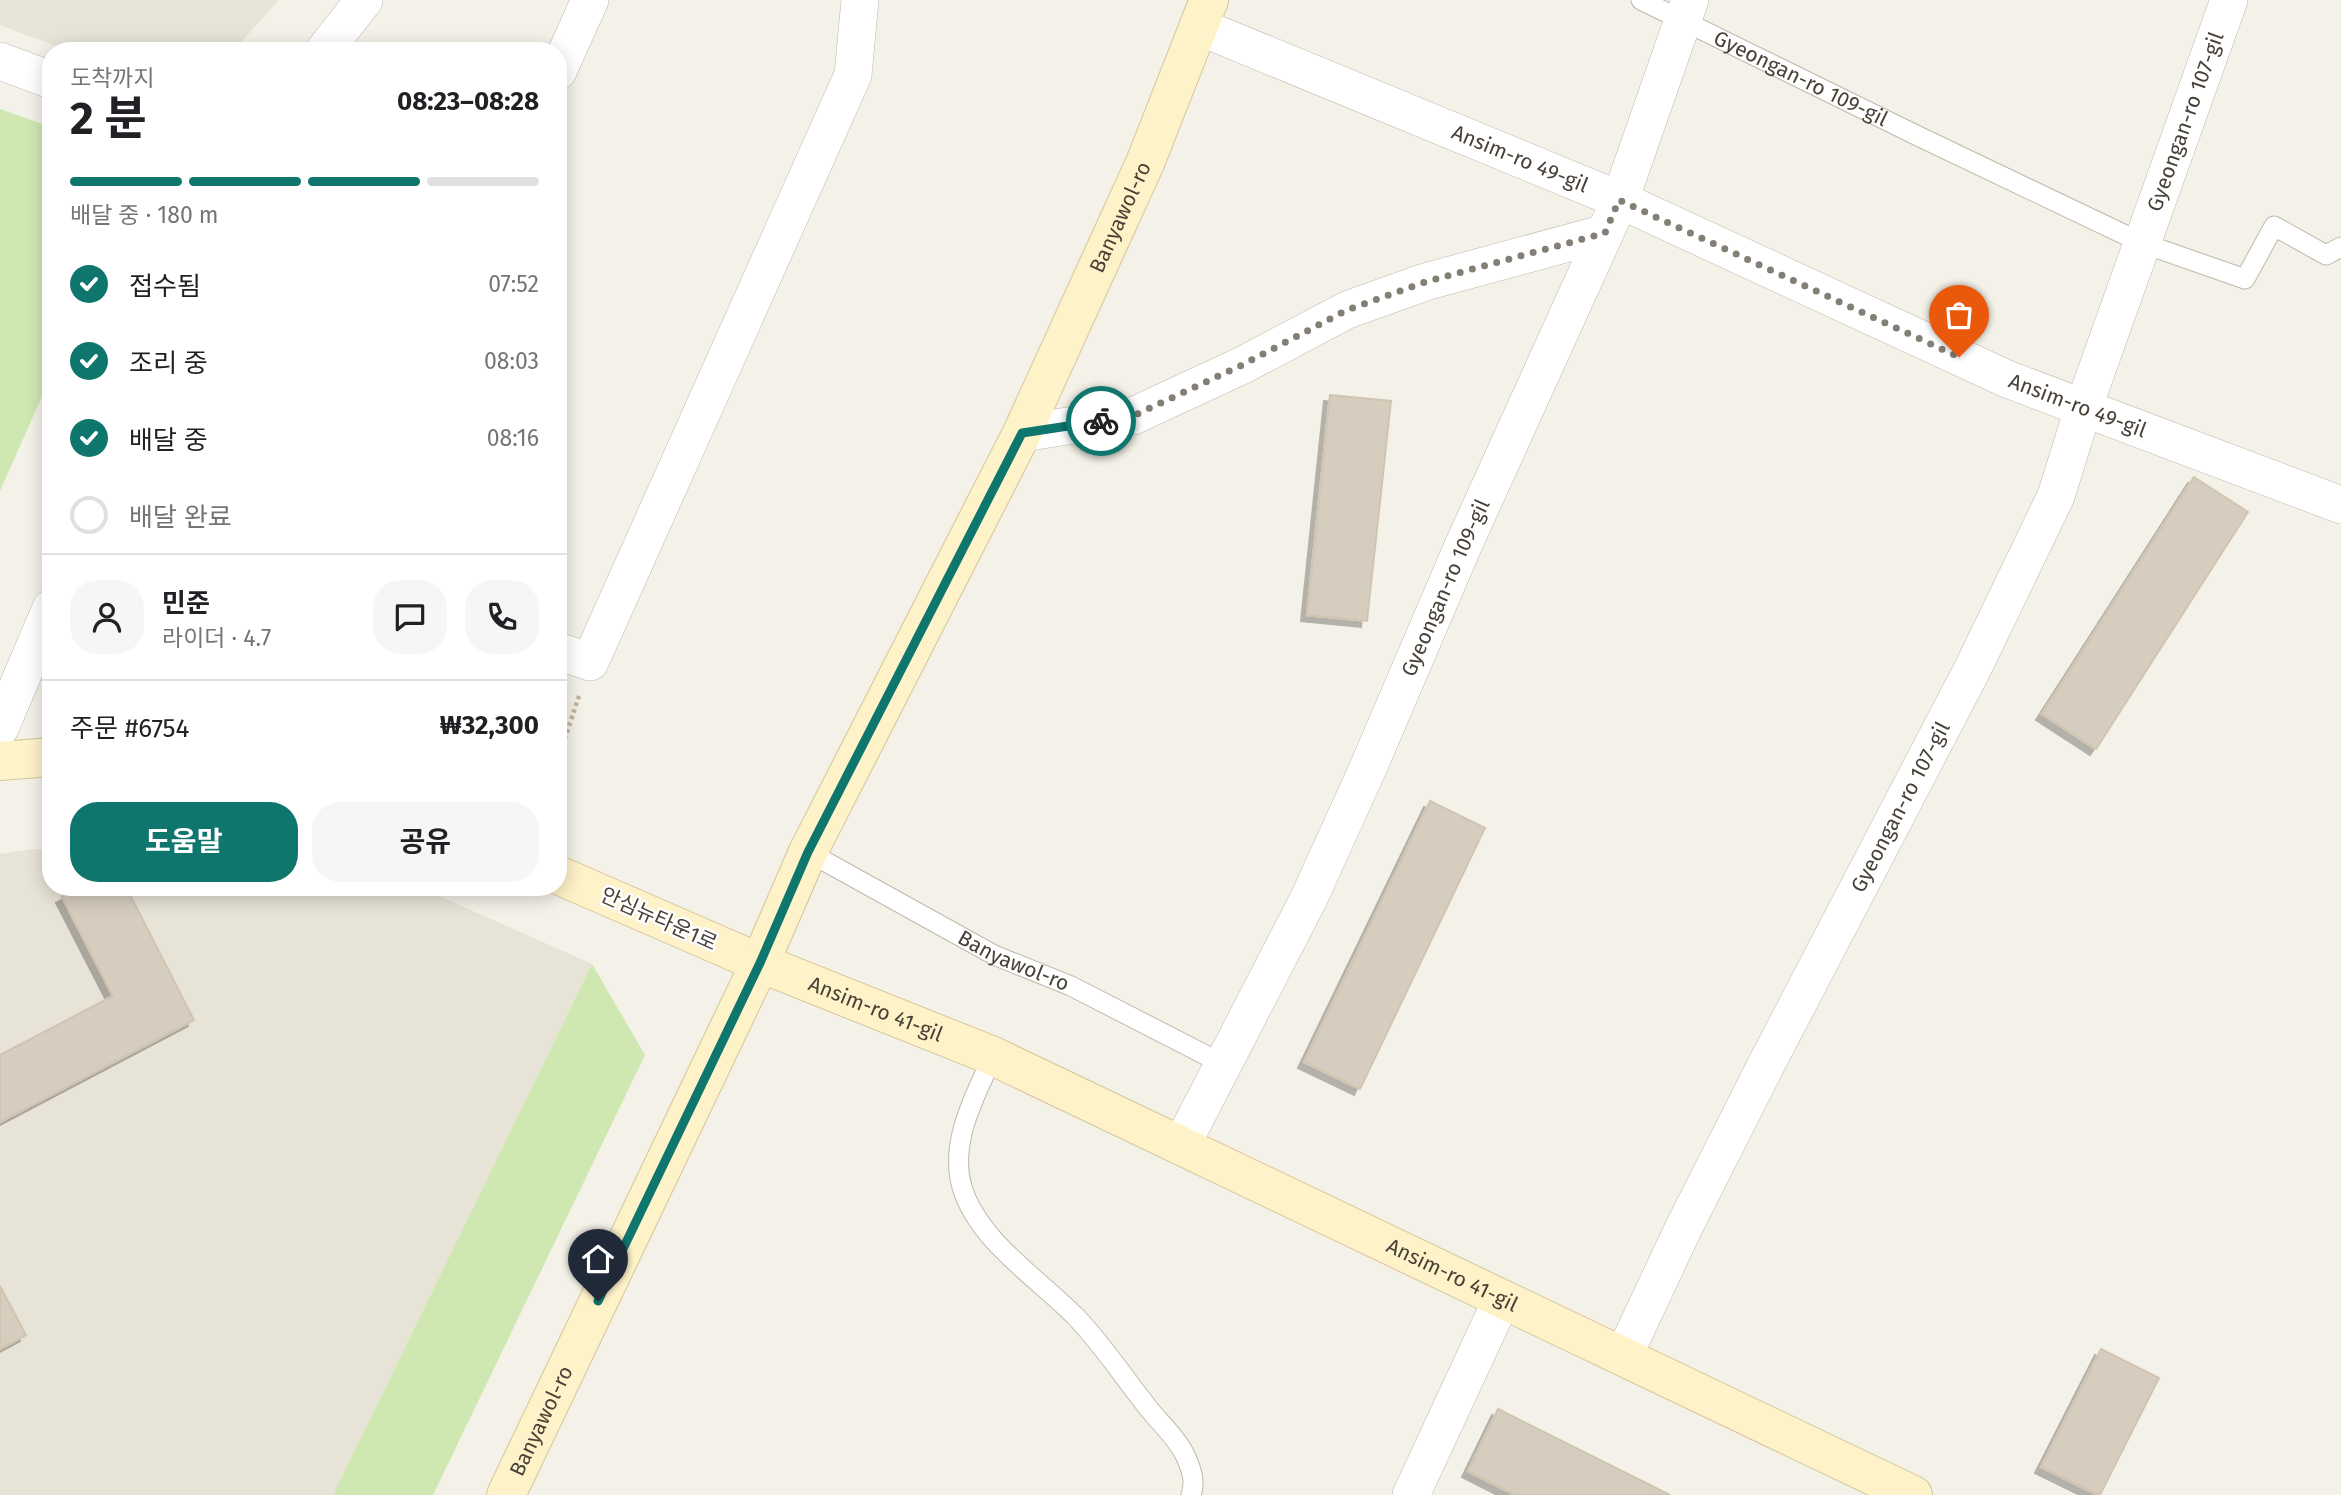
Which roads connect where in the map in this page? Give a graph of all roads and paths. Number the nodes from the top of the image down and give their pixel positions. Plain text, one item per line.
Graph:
1 (364, 0) edge
2 (590, 0) edge
3 (860, 0) edge
4 (1641, 0) edge
5 (2229, 0) edge
6 (1687, 10) edge
7 (1204, 13) edge
8 (331, 42) edge
9 (567, 51) edge
10 (0, 61) edge
11 (42, 77) edge
12 (1619, 200) junction
13 (1605, 233) junction
14 (2142, 243) junction
15 (2341, 247) edge
16 (2084, 406) junction
17 (1022, 433) junction
18 (2341, 505) edge
19 (42, 629) edge
20 (574, 657) edge
21 (567, 702) edge
22 (0, 728) edge
23 (42, 758) edge
24 (0, 761) edge
25 (808, 852) junction
26 (567, 879) edge
27 (760, 963) junction
28 (993, 1056) junction
29 (1223, 1064) junction
30 (1181, 1146) junction
31 (1502, 1299) junction
32 (1623, 1357) junction
33 (506, 1495) edge
34 (1191, 1495) edge
35 (1411, 1495) edge
36 (1913, 1495) edge

1 - 8 street
2 - 9 street
3 - 20 street
4 - 6 lane
5 - 14 street, Gyeongan-ro 107-gil
6 - 12 street, Gyeongan-ro 109-gil
6 - 14 lane, Gyeongan-ro 109-gil
7 - 12 street, Ansim-ro 49-gil
7 - 17 main road, Banyawol-ro
10 - 11 street
12 - 13 street, Gyeongan-ro 109-gil
12 - 16 street, Ansim-ro 49-gil
13 - 17 street
13 - 29 street, Gyeongan-ro 109-gil
14 - 15 lane
14 - 16 street, Gyeongan-ro 107-gil
16 - 18 street, Ansim-ro 49-gil
16 - 32 street, Gyeongan-ro 107-gil
17 - 25 main road, Banyawol-ro
19 - 22 street
20 - 21 path
23 - 24 main road
25 - 27 main road, Banyawol-ro
25 - 29 lane, Banyawol-ro
26 - 27 main road, 안심뉴타운1로
27 - 28 main road, Ansim-ro 41-gil
27 - 33 main road, Banyawol-ro
28 - 30 main road, Ansim-ro 41-gil
28 - 34 lane
29 - 30 street, Gyeongan-ro 109-gil
30 - 31 main road, Ansim-ro 41-gil
31 - 32 main road, Ansim-ro 41-gil
31 - 35 street
32 - 36 main road, Ansim-ro 41-gil

